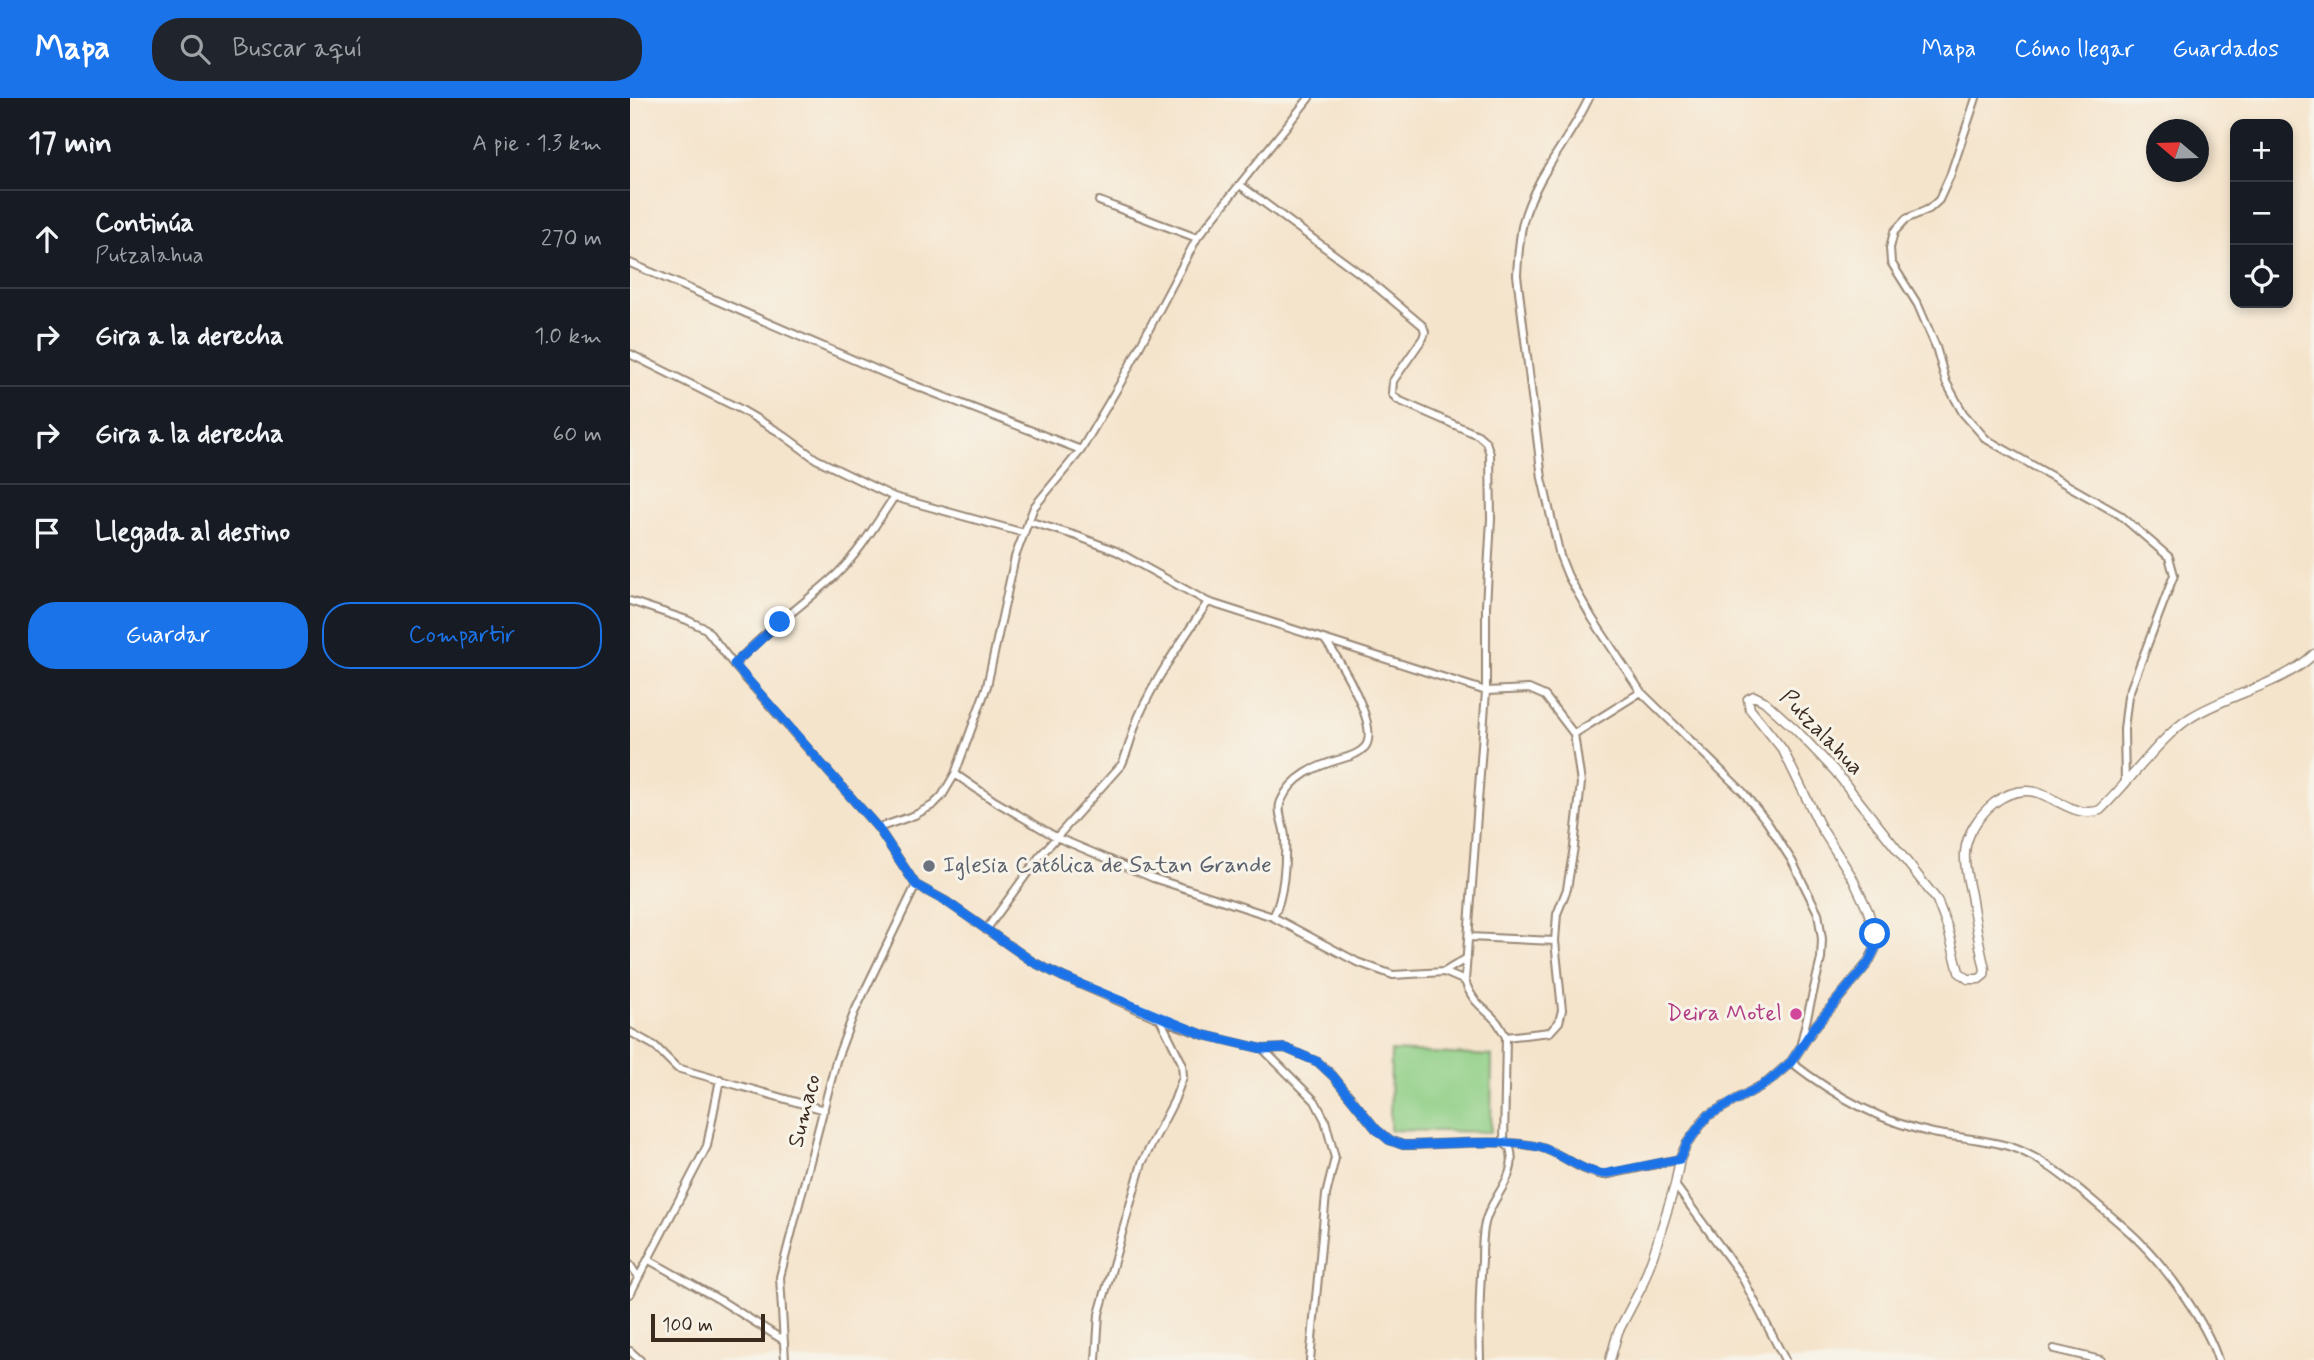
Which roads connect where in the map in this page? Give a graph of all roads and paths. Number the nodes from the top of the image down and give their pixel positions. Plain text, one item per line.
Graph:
1 (1309, 98) edge
2 (1589, 98) edge
3 (1976, 98) edge
4 (1240, 185) junction
5 (1099, 201) dead end
6 (1197, 238) junction
7 (630, 263) edge
8 (630, 354) edge
9 (1081, 450) junction
10 (894, 497) junction
11 (1028, 521) junction
12 (1024, 533) junction
13 (630, 601) edge
14 (1208, 602) junction
15 (1324, 639) junction
16 (2314, 654) edge
17 (734, 664) junction
18 (1486, 691) junction
19 (1641, 692) junction
20 (1574, 734) junction
21 (955, 774) junction
22 (2124, 785) junction
23 (878, 828) junction
24 (1056, 838) junction
25 (916, 885) junction
26 (1273, 917) junction
27 (986, 930) junction
28 (1469, 937) junction
29 (1555, 941) junction
30 (1467, 958) junction
31 (1444, 972) junction
32 (1465, 981) junction
33 (1160, 1019) junction
34 (630, 1032) edge
35 (1506, 1037) junction
36 (1800, 1048) junction
37 (1263, 1049) junction
38 (1791, 1062) junction
39 (720, 1079) junction
40 (824, 1110) junction
41 (1504, 1143) junction
42 (1680, 1159) junction
43 (1675, 1185) junction
44 (649, 1260) junction
45 (630, 1265) edge
46 (638, 1277) junction
47 (630, 1294) edge
48 (783, 1340) junction
49 (2054, 1349) dead end
50 (630, 1351) edge
51 (640, 1360) edge
52 (785, 1360) edge
53 (1096, 1360) edge
54 (1310, 1360) edge
55 (1480, 1360) edge
56 (1610, 1360) edge
57 (1785, 1360) edge
58 (2101, 1360) edge
59 (2218, 1360) edge

1 - 4 street
2 - 19 street
3 - 22 street
4 - 6 street
4 - 18 street
5 - 6 street
6 - 9 street
7 - 9 street
8 - 10 street
9 - 11 street
10 - 12 street
10 - 17 street
11 - 12 street
11 - 14 street
12 - 21 street
13 - 17 street
14 - 15 street
14 - 24 street
15 - 18 street
15 - 26 street
16 - 22 street, Putzalahua
17 - 23 street
18 - 20 street
18 - 28 street
19 - 20 street
19 - 36 street
20 - 29 street
21 - 23 street
21 - 24 street
22 - 36 street, Putzalahua
23 - 25 street
24 - 26 street
24 - 27 street
25 - 27 street
25 - 40 street, Sumaco
26 - 31 street
27 - 33 street
28 - 29 street
28 - 30 street
29 - 35 street
30 - 31 street
30 - 32 street
31 - 32 street
32 - 35 street
33 - 37 street
33 - 53 street
34 - 39 street
35 - 41 street
36 - 38 street, Putzalahua
37 - 41 street
37 - 54 street
38 - 42 street, Putzalahua
38 - 59 street
39 - 40 street
39 - 44 street
40 - 48 street, Sumaco
41 - 42 street
41 - 55 street
42 - 43 street, Putzalahua
43 - 56 street, Putzalahua
43 - 57 street
44 - 46 street
44 - 48 street
45 - 46 street
46 - 47 street
48 - 52 street, Sumaco
49 - 58 street
50 - 51 street

